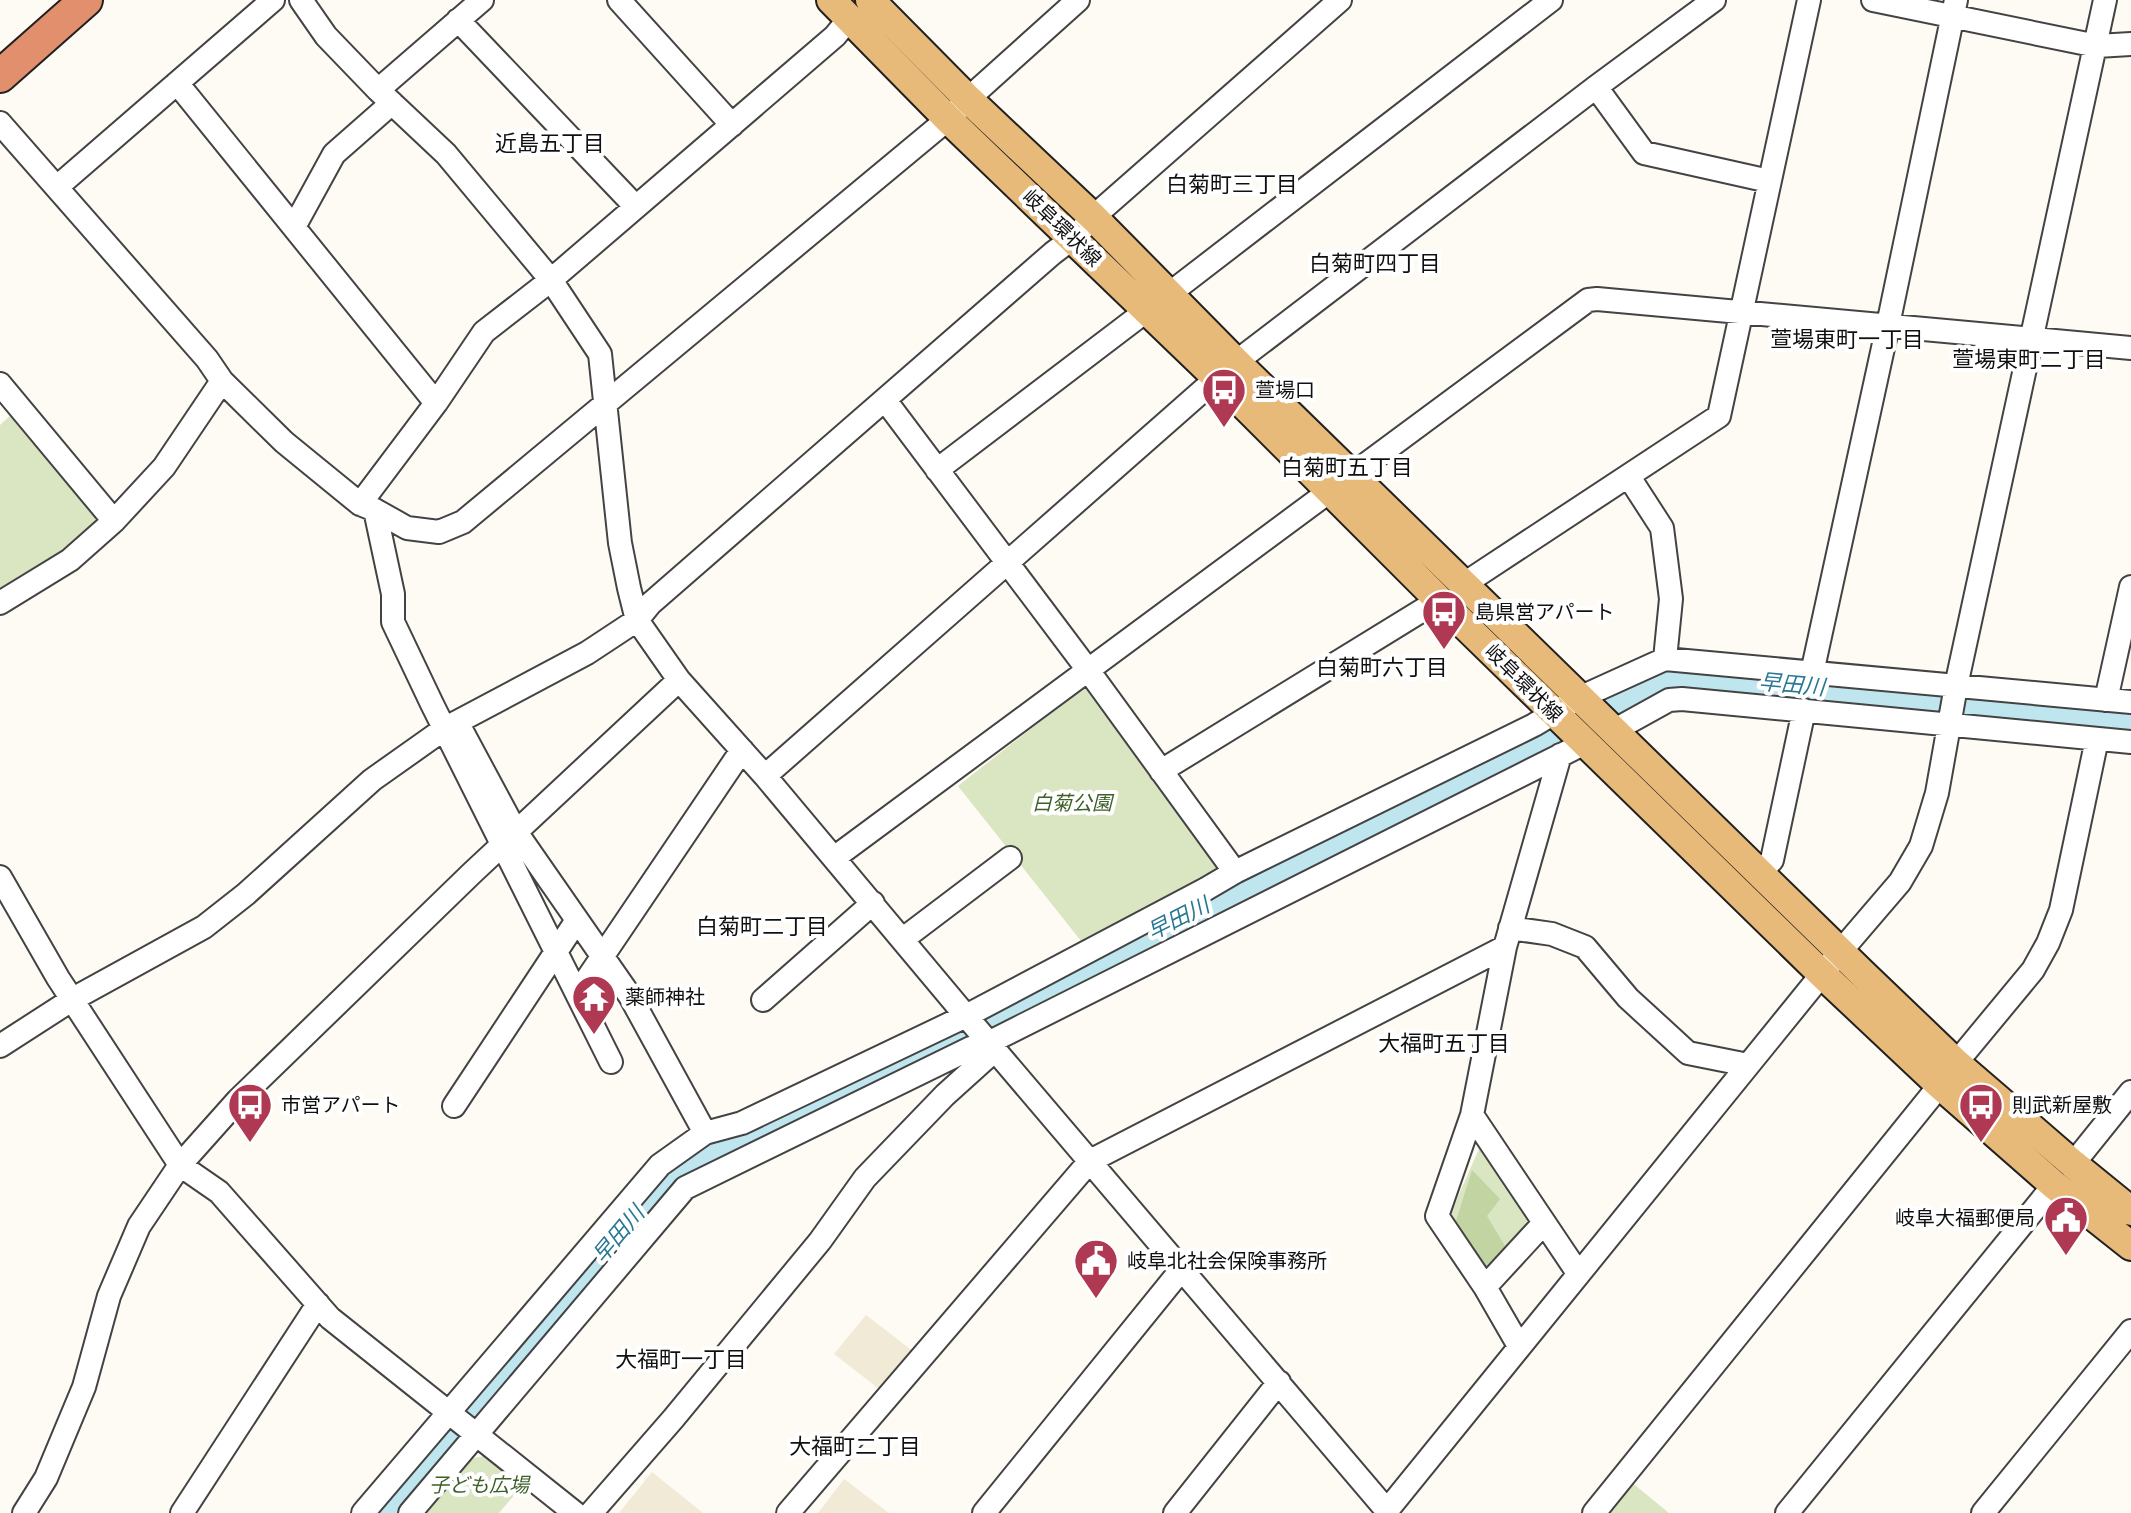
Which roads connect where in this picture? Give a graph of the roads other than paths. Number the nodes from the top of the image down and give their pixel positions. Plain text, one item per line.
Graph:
1 (86, 0) edge
2 (273, 0) edge
3 (301, 0) edge
4 (482, 0) edge
5 (619, 0) edge
6 (870, 0) edge
7 (1078, 0) edge
8 (1340, 0) edge
9 (1551, 0) edge
10 (1714, 0) edge
11 (1809, 0) edge
12 (1873, 0) edge
13 (2105, 0) edge
14 (1954, 8) edge
15 (840, 10) edge
16 (458, 20) junction
17 (2131, 44) edge
18 (2097, 46) junction
19 (0, 76) edge
20 (177, 83) junction
21 (1596, 87) junction
22 (385, 96) junction
23 (968, 99) junction
24 (948, 119) junction
25 (0, 123) edge
26 (732, 125) junction
27 (1769, 181) junction
28 (57, 187) junction
29 (636, 207) junction
30 (1093, 217) junction
31 (294, 227) junction
32 (1073, 238) junction
33 (551, 280) junction
34 (1169, 294) junction
35 (1146, 311) junction
36 (1740, 312) junction
37 (1888, 325) junction
38 (2032, 339) junction
39 (2131, 348) edge
40 (1226, 370) junction
41 (222, 381) junction
42 (3, 393) edge
43 (885, 400) junction
44 (436, 403) junction
45 (606, 403) junction
46 (937, 470) junction
47 (1629, 477) junction
48 (1342, 482) junction
49 (368, 507) junction
50 (114, 521) junction
51 (1008, 563) junction
52 (1464, 584) junction
53 (2131, 587) edge
54 (1439, 600) junction
55 (0, 603) edge
56 (637, 620) junction
57 (1665, 659) junction
58 (1088, 670) junction
59 (1812, 673) junction
60 (679, 680) junction
61 (1956, 689) junction
62 (2106, 700) junction
63 (2131, 702) edge
64 (1569, 708) junction
65 (1804, 710) junction
66 (1950, 721) junction
67 (450, 725) junction
68 (1589, 738) junction
69 (2097, 739) junction
70 (2131, 742) edge
71 (742, 750) junction
72 (1161, 771) junction
73 (765, 776) junction
74 (509, 839) junction
75 (834, 858) junction
76 (1010, 858) dead end
77 (1235, 872) junction
78 (1760, 874) junction
79 (0, 877) edge
80 (873, 903) junction
81 (577, 920) junction
82 (1508, 938) junction
83 (903, 939) junction
84 (556, 952) junction
85 (1840, 952) junction
86 (603, 958) junction
87 (1822, 974) junction
88 (577, 994) junction
89 (73, 999) junction
90 (763, 1000) dead end
91 (980, 1032) junction
92 (0, 1046) edge
93 (611, 1062) dead end
94 (1748, 1065) junction
95 (1948, 1074) junction
96 (2131, 1092) edge
97 (454, 1106) dead end
98 (1472, 1115) junction
99 (705, 1133) junction
100 (1090, 1161) junction
101 (180, 1165) junction
102 (2063, 1175) junction
103 (2131, 1211) edge
104 (1544, 1223) junction
105 (2131, 1246) edge
106 (1181, 1270) junction
107 (1578, 1273) junction
108 (1485, 1287) junction
109 (324, 1311) junction
110 (2131, 1331) edge
111 (1519, 1346) junction
112 (1279, 1382) junction
113 (448, 1413) junction
114 (473, 1433) junction
115 (1387, 1512) edge
116 (24, 1513) edge
117 (182, 1513) edge
118 (363, 1513) edge
119 (410, 1513) edge
120 (575, 1513) edge
121 (591, 1513) edge
122 (788, 1513) edge
123 (984, 1513) edge
124 (1175, 1513) edge
125 (1594, 1513) edge
126 (1787, 1513) edge
127 (1983, 1513) edge

1 - 19 highway
2 - 20 street
3 - 22 street
4 - 16 street
5 - 26 street
6 - 23 main road, 岐阜環状線
7 - 23 street
8 - 30 street
9 - 34 street
10 - 21 street
11 - 27 street
12 - 14 street
13 - 18 street
14 - 18 street
14 - 37 street
15 - 24 main road, 岐阜環状線
15 - 26 street
16 - 22 street
16 - 29 street
17 - 18 street
18 - 38 street
20 - 28 street
20 - 31 street
21 - 27 street
21 - 40 street
22 - 31 street
22 - 33 street
23 - 24 street
23 - 30 main road, 岐阜環状線
24 - 32 main road, 岐阜環状線
24 - 45 street
25 - 28 street
26 - 29 street
27 - 36 street
28 - 41 street
29 - 33 street
30 - 32 street
30 - 34 main road, 岐阜環状線
31 - 44 street
32 - 35 main road, 岐阜環状線
32 - 43 street
33 - 44 street
33 - 45 street
34 - 40 main road, 岐阜環状線
35 - 40 main road, 岐阜環状線
35 - 46 street
36 - 37 street
36 - 47 street
36 - 48 street
37 - 38 street
37 - 59 street
38 - 39 street
38 - 61 street
40 - 48 main road, 岐阜環状線
40 - 51 street
41 - 49 street
41 - 50 street
42 - 50 street
43 - 46 street
43 - 56 street
44 - 49 street
45 - 49 street
45 - 56 street
46 - 51 street
47 - 52 street
47 - 57 street
48 - 52 main road, 岐阜環状線
48 - 54 main road, 岐阜環状線
48 - 58 street
49 - 67 street
50 - 55 street
51 - 58 street
51 - 73 street
52 - 64 main road, 岐阜環状線
53 - 62 street
54 - 64 main road, 岐阜環状線
54 - 72 street
56 - 60 street
56 - 67 street
57 - 59 street
57 - 64 street
58 - 72 street
58 - 75 street
59 - 61 street
60 - 71 street
60 - 74 street
61 - 62 street
61 - 66 street
62 - 63 street
64 - 68 main road, 岐阜環状線
64 - 77 street
65 - 66 street
65 - 68 street
65 - 78 street
66 - 69 street
66 - 85 street
67 - 74 street
67 - 89 street
68 - 78 main road, 岐阜環状線
68 - 82 street
68 - 87 main road, 岐阜環状線
68 - 91 street
69 - 70 street
69 - 95 street
71 - 73 street
71 - 86 street
72 - 77 street
73 - 75 street
74 - 81 street
74 - 84 street
74 - 101 street
75 - 80 street
76 - 83 street
77 - 91 street
78 - 85 main road, 岐阜環状線
79 - 89 street
80 - 83 street
80 - 90 street
81 - 84 street
81 - 86 street
82 - 94 street
82 - 98 street
82 - 100 street
83 - 91 street
84 - 88 street
84 - 97 street
85 - 87 street
85 - 95 main road, 岐阜環状線
86 - 88 street
86 - 99 street
87 - 94 street
87 - 95 main road, 岐阜環状線
88 - 93 street
89 - 92 street
89 - 101 street
91 - 99 street
91 - 100 street
91 - 114 street
91 - 121 street
94 - 107 street
95 - 102 main road, 岐阜環状線
95 - 125 street
96 - 102 street
98 - 104 street
98 - 108 street
99 - 113 street
100 - 106 street
100 - 122 street
101 - 109 street
101 - 116 street
102 - 103 main road, 岐阜環状線
102 - 105 main road, 岐阜環状線
102 - 126 street
104 - 107 street
104 - 108 street
106 - 112 street
106 - 123 street
107 - 111 street
108 - 111 street
109 - 113 street
109 - 117 street
110 - 127 street
111 - 115 street
112 - 115 street
112 - 124 street
113 - 114 street
113 - 118 street
114 - 119 street
114 - 120 street

